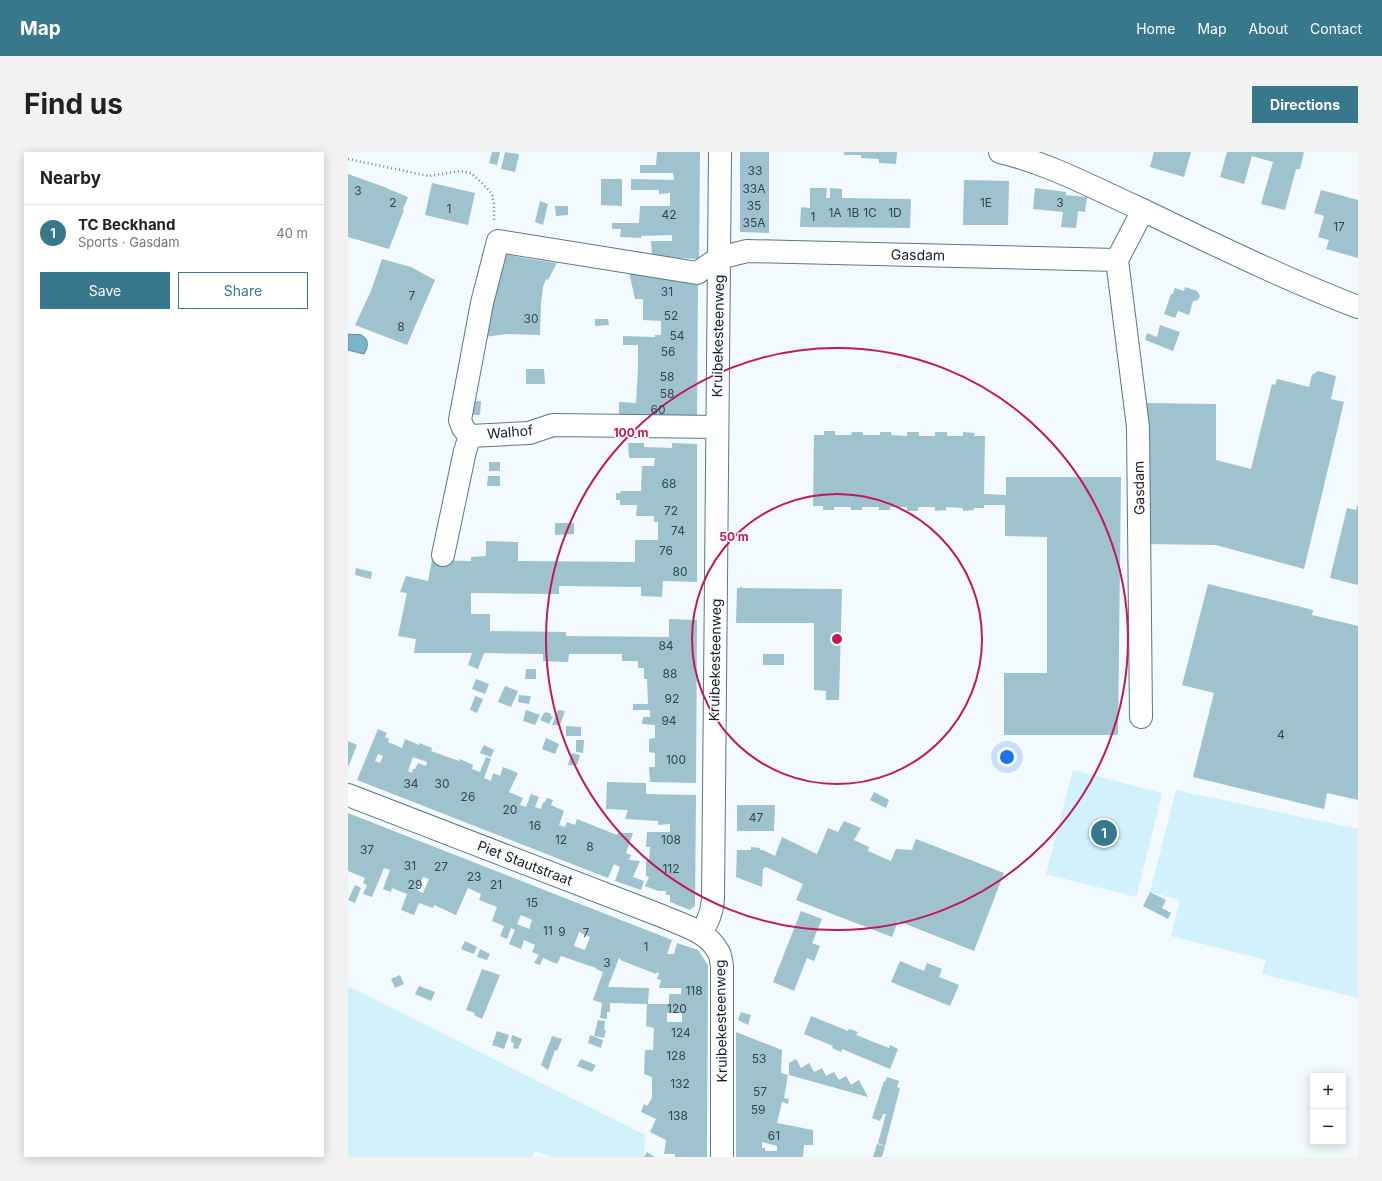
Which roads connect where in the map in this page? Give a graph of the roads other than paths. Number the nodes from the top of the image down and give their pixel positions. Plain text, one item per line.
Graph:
1 (720, 152) edge
2 (1000, 152) edge
3 (1143, 210) junction
4 (719, 258) junction
5 (1117, 260) junction
6 (1358, 307) edge
7 (717, 427) junction
8 (470, 436) junction
9 (444, 555) dead end
10 (1141, 717) dead end
11 (348, 795) edge
12 (701, 933) junction
13 (722, 1157) edge

1 - 4 street, Kruibekesteenweg
2 - 3 street
3 - 5 street
3 - 6 street
4 - 5 street, Gasdam
4 - 7 street, Kruibekesteenweg
4 - 8 street, Walhof
5 - 10 street, Gasdam
7 - 8 street, Walhof
7 - 12 street, Kruibekesteenweg
8 - 9 street, Walhof
11 - 12 street, Piet Stautstraat
12 - 13 street, Kruibekesteenweg

